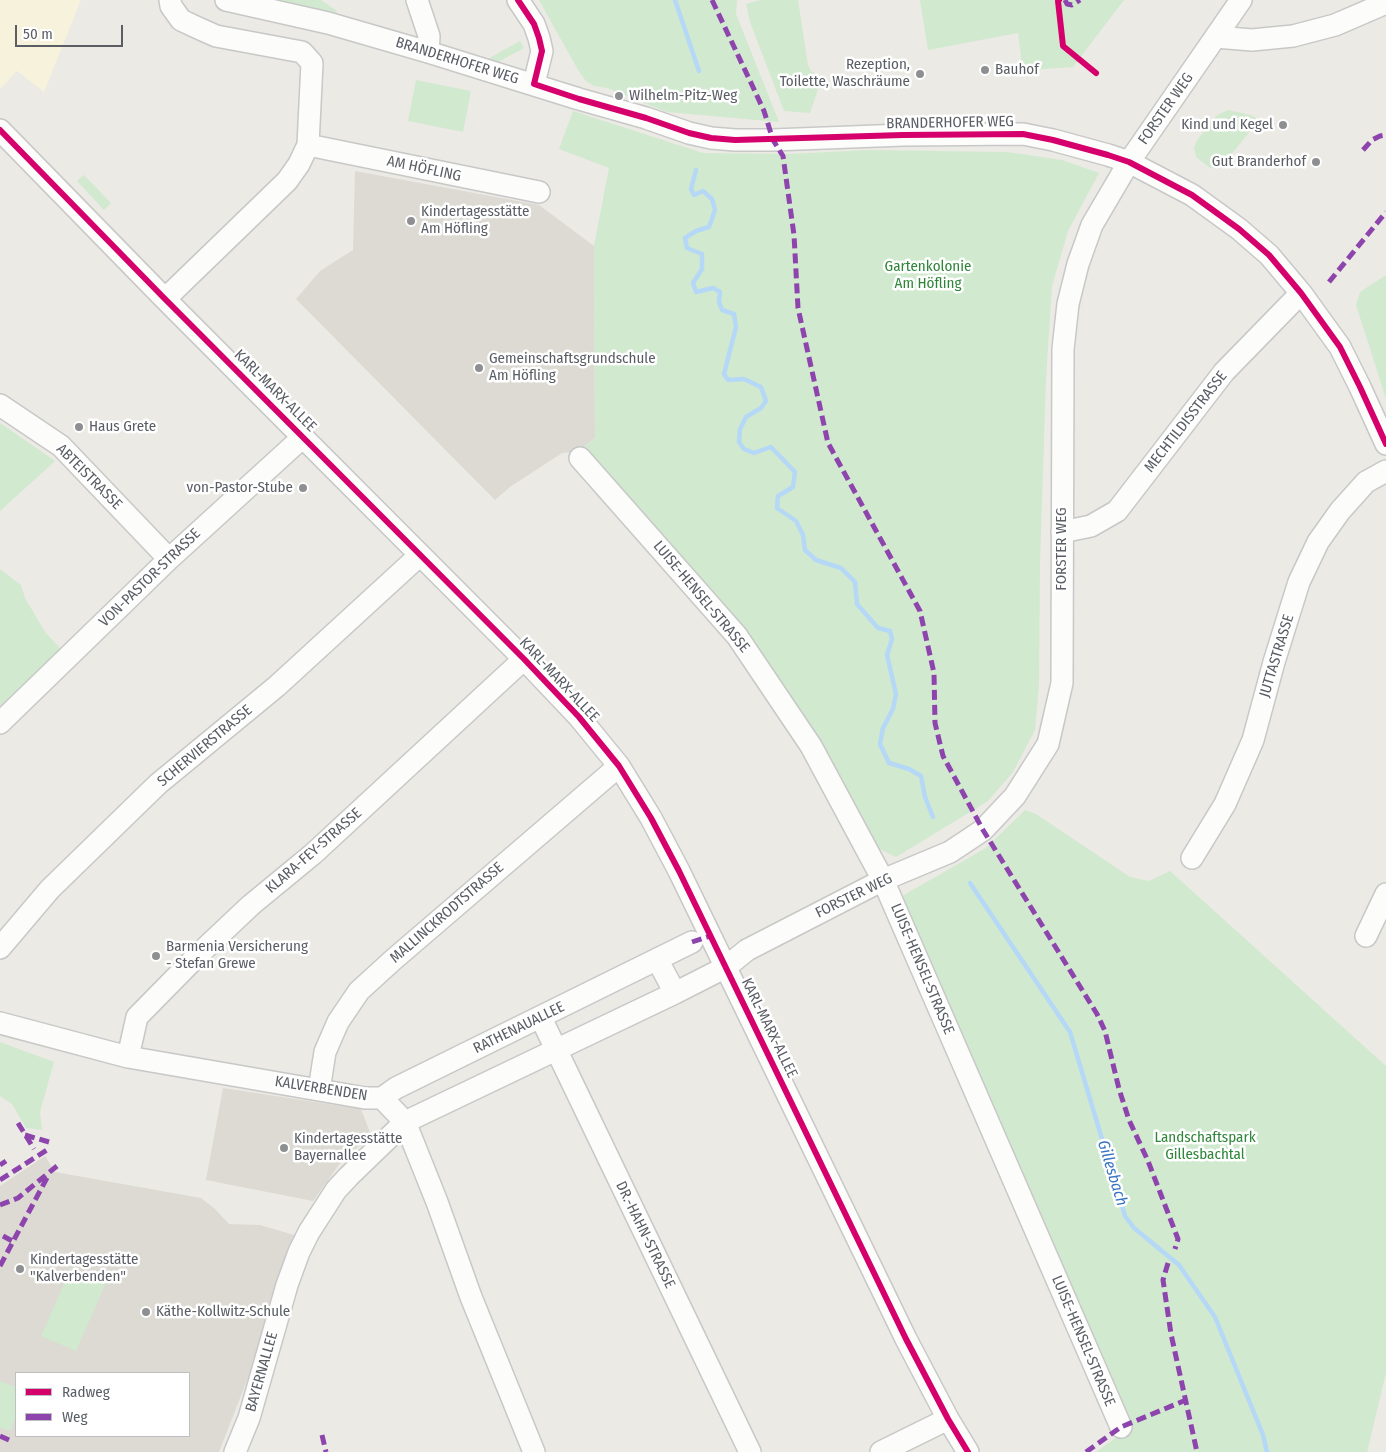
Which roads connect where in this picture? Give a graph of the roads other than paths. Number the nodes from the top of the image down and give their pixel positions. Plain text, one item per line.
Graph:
1 (170, 0) edge
2 (226, 0) edge
3 (417, 0) edge
4 (518, 0) edge
5 (1241, 0) edge
6 (1384, 8) edge
7 (1216, 37) junction
8 (428, 52) junction
9 (534, 84) junction
10 (0, 130) edge
11 (308, 144) junction
12 (1129, 162) junction
13 (539, 192) dead end
14 (1301, 293) junction
15 (165, 299) junction
16 (0, 405) edge
17 (1384, 434) edge
18 (303, 437) junction
19 (580, 458) dead end
20 (1386, 471) edge
21 (1062, 532) junction
22 (420, 555) junction
23 (169, 559) junction
24 (524, 659) junction
25 (0, 723) edge
26 (619, 766) junction
27 (1192, 858) dead end
28 (883, 880) junction
29 (1386, 894) edge
30 (1366, 936) dead end
31 (692, 942) dead end
32 (0, 948) edge
33 (657, 959) junction
34 (726, 967) junction
35 (674, 993) junction
36 (541, 1018) junction
37 (0, 1023) edge
38 (556, 1050) junction
39 (128, 1057) junction
40 (319, 1090) junction
41 (382, 1098) junction
42 (405, 1122) junction
43 (948, 1419) junction
44 (1120, 1428) dead end
45 (235, 1452) edge
46 (534, 1452) edge
47 (750, 1452) edge
48 (881, 1452) edge
49 (968, 1452) edge

1 - 11 street
2 - 8 street, BRANDERHOFER WEG
3 - 8 street
4 - 9 street
5 - 7 street, FORSTER WEG
6 - 7 street
7 - 12 street, FORSTER WEG
8 - 9 street, BRANDERHOFER WEG
9 - 12 street, BRANDERHOFER WEG
10 - 15 street, KARL-MARX-ALLEE
11 - 13 street, AM HÖFLING
11 - 15 street
12 - 14 street, BRANDERHOFER WEG
12 - 21 street, FORSTER WEG
14 - 17 street, BRANDERHOFER WEG
14 - 21 street, MECHTILDISSTRASSE
15 - 18 street, KARL-MARX-ALLEE
16 - 23 street, ABTEISTRASSE
18 - 22 street, KARL-MARX-ALLEE
18 - 23 street, VON-PASTOR-STRASSE
19 - 28 street, LUISE-HENSEL-STRASSE
20 - 27 street, JUTTASTRASSE
21 - 28 street, FORSTER WEG
22 - 24 street, KARL-MARX-ALLEE
22 - 32 street, SCHERVIERSTRASSE
23 - 25 street, VON-PASTOR-STRASSE
24 - 26 street, KARL-MARX-ALLEE
24 - 39 street, KLARA-FEY-STRASSE
26 - 34 street, KARL-MARX-ALLEE
26 - 40 street, MALLINCKRODTSTRASSE
28 - 34 street, FORSTER WEG
28 - 44 street, LUISE-HENSEL-STRASSE
29 - 30 street
31 - 33 street, RATHENAUALLEE
33 - 35 street
33 - 36 street, RATHENAUALLEE
34 - 35 street
34 - 43 street, KARL-MARX-ALLEE
35 - 38 street
36 - 38 street, DR.-HAHN-STRASSE
36 - 41 street, RATHENAUALLEE
37 - 39 street, KALVERBENDEN
38 - 42 street
38 - 47 street, DR.-HAHN-STRASSE
39 - 40 street, KALVERBENDEN
40 - 41 street, KALVERBENDEN
41 - 42 street, KALVERBENDEN
42 - 45 street, BAYERNALLEE
42 - 46 street, KALVERBENDEN
43 - 48 street
43 - 49 street, KARL-MARX-ALLEE

